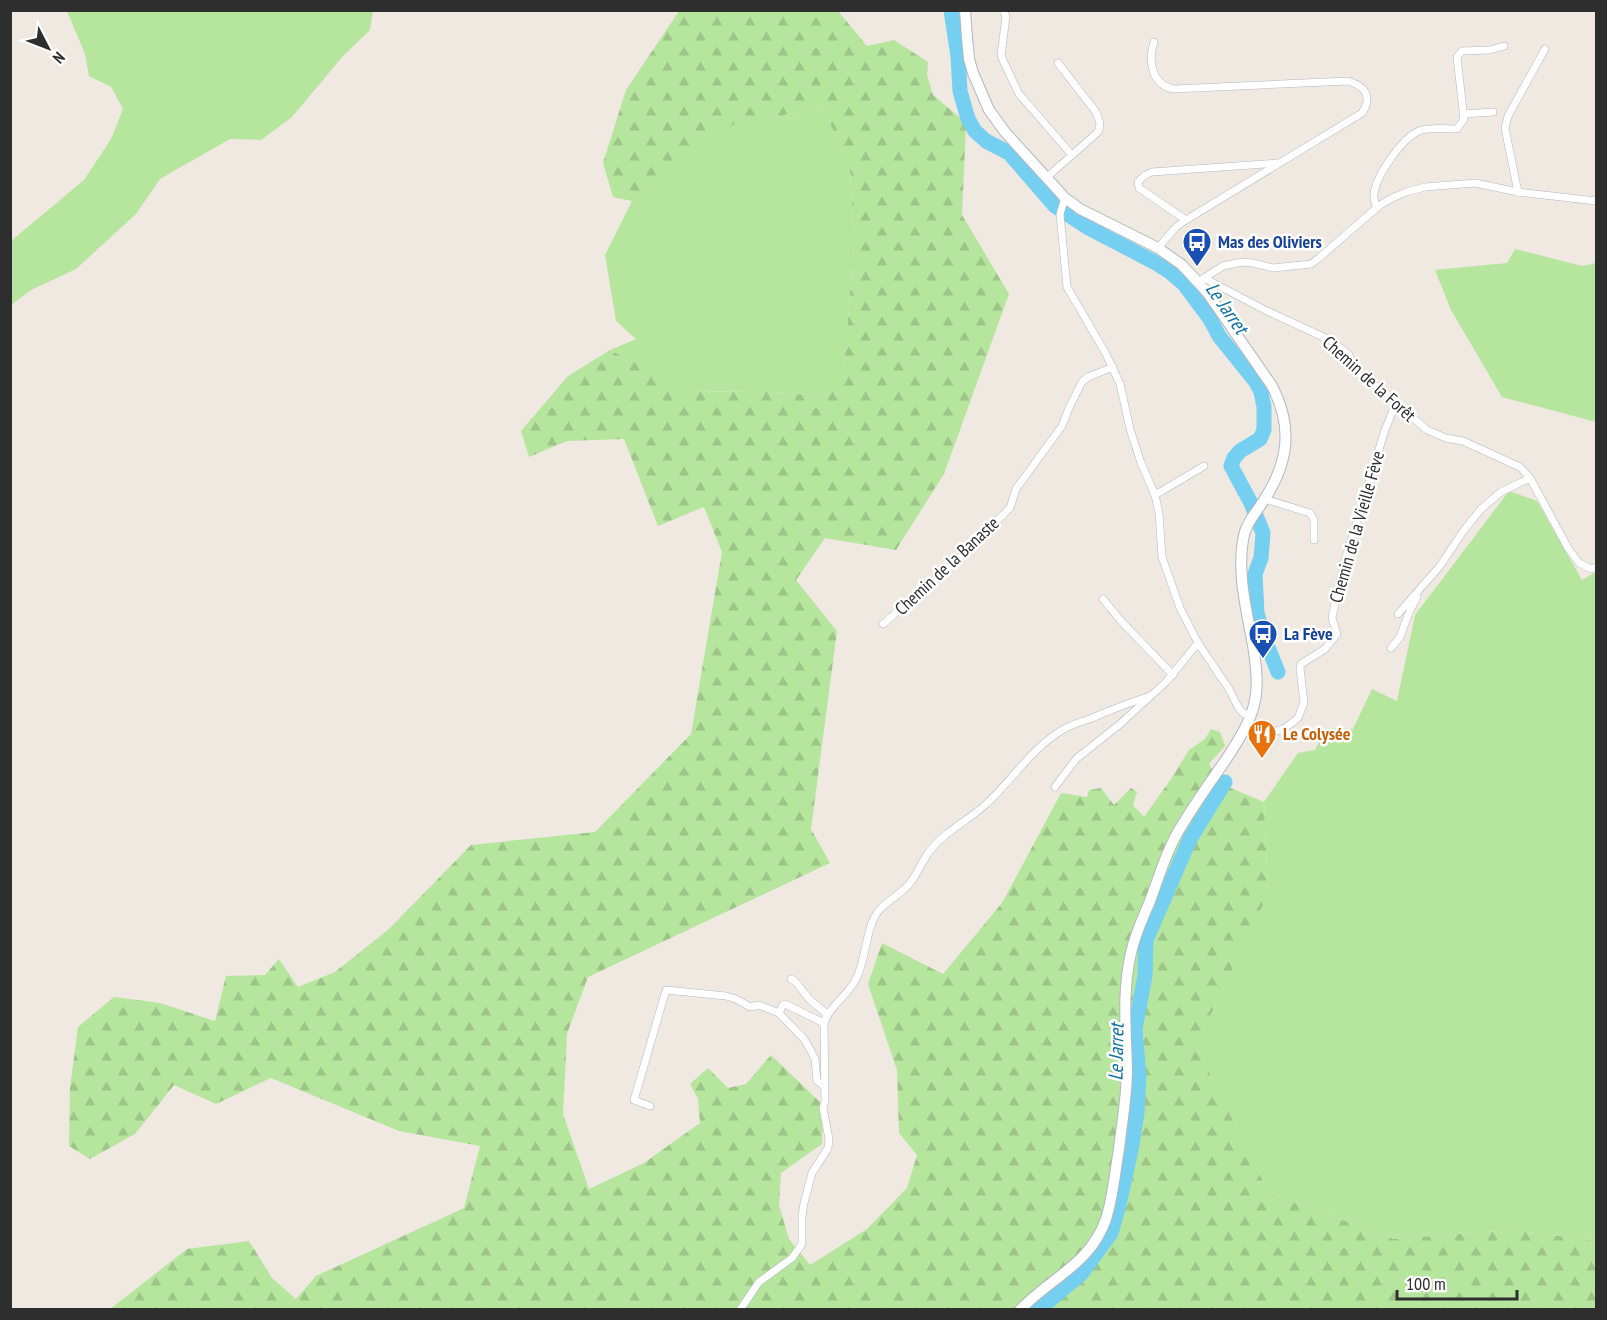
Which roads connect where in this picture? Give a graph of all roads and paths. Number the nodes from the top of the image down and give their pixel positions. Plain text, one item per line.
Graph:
1 (965, 10) edge
2 (1003, 10) edge
3 (1154, 42) dead end
4 (1504, 46) dead end
5 (1545, 50) dead end
6 (1059, 63) dead end
7 (1493, 112) dead end
8 (1463, 114) junction
9 (1072, 155) junction
10 (1280, 163) junction
11 (1046, 178) junction
12 (1518, 192) junction
13 (1064, 201) junction
14 (1596, 201) edge
15 (1377, 208) junction
16 (1186, 220) junction
17 (1158, 248) junction
18 (1201, 280) junction
19 (1113, 367) junction
20 (1396, 403) junction
21 (1204, 466) dead end
22 (1530, 478) junction
23 (1155, 495) junction
24 (1262, 503) junction
25 (1314, 540) dead end
26 (1596, 567) edge
27 (1423, 587) junction
28 (1102, 599) dead end
29 (1398, 615) dead end
30 (883, 624) dead end
31 (1198, 643) junction
32 (1391, 648) dead end
33 (1173, 675) junction
34 (1150, 696) junction
35 (1251, 717) junction
36 (1246, 728) junction
37 (1054, 787) dead end
38 (791, 979) dead end
39 (779, 1013) junction
40 (827, 1014) junction
41 (824, 1023) junction
42 (824, 1086) junction
43 (650, 1106) dead end
44 (740, 1310) edge
45 (1020, 1310) edge

1 - 11 main road
2 - 9 street
3 - 10 street
4 - 8 street
5 - 12 street
6 - 9 street
7 - 8 street
8 - 15 street
9 - 11 street
10 - 16 street
10 - 16 street
11 - 13 main road
12 - 14 street
12 - 15 street
13 - 17 main road
13 - 19 street
15 - 18 street
16 - 17 street
17 - 18 main road
18 - 20 street, Chemin de la Forêt
18 - 24 main road
19 - 23 street
19 - 30 street, Chemin de la Banaste
20 - 22 street, Chemin de la Forêt
20 - 36 street, Chemin de la Vieille Fève
21 - 23 street
22 - 26 street, Chemin de la Forêt
22 - 27 street
23 - 31 street
24 - 25 street
24 - 35 main road
27 - 29 street
27 - 32 street
28 - 33 street
31 - 33 street
31 - 35 street
33 - 34 street
34 - 37 street
34 - 40 street
35 - 36 main road
36 - 45 main road
38 - 40 street
39 - 41 street
39 - 42 street
39 - 43 street
40 - 41 street
41 - 42 street
42 - 44 street

